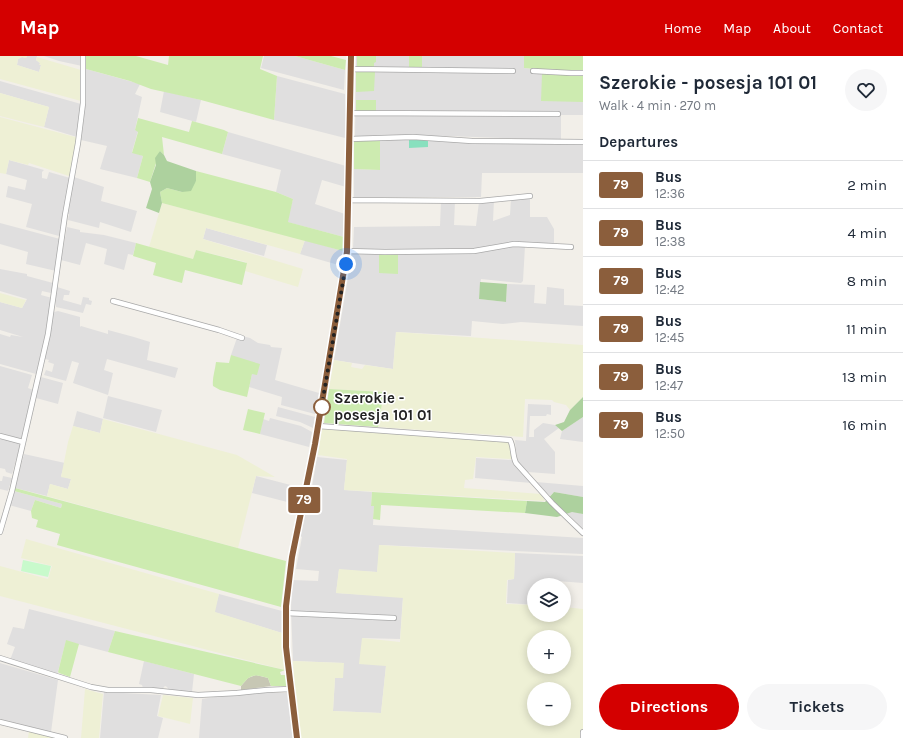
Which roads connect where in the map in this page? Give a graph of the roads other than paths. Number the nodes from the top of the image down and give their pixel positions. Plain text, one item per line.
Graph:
1 (83, 56) edge
2 (351, 56) edge
3 (351, 70) junction
4 (513, 71) dead end
5 (533, 71) dead end
6 (583, 73) edge
7 (350, 113) junction
8 (558, 114) dead end
9 (350, 139) junction
10 (583, 142) edge
11 (530, 196) dead end
12 (349, 200) junction
13 (571, 248) dead end
14 (347, 251) junction
15 (113, 301) dead end
16 (242, 338) dead end
17 (318, 426) junction
18 (0, 436) edge
19 (24, 442) junction
20 (0, 532) edge
21 (583, 533) edge
22 (285, 613) junction
23 (394, 618) dead end
24 (0, 658) edge
25 (290, 689) junction
26 (0, 722) edge
27 (583, 732) edge
28 (65, 738) edge
29 (297, 738) edge
30 (583, 738) edge

1 - 19 street
2 - 3 street
3 - 4 street
3 - 7 street
5 - 6 street
7 - 8 street
7 - 9 street
9 - 10 street
9 - 12 street
11 - 12 street
12 - 14 street
13 - 14 street
14 - 17 street
15 - 16 street
17 - 21 street
17 - 22 street
18 - 19 street
19 - 20 street
22 - 23 street
22 - 25 street
24 - 25 street
25 - 29 street
26 - 28 street
27 - 30 street

